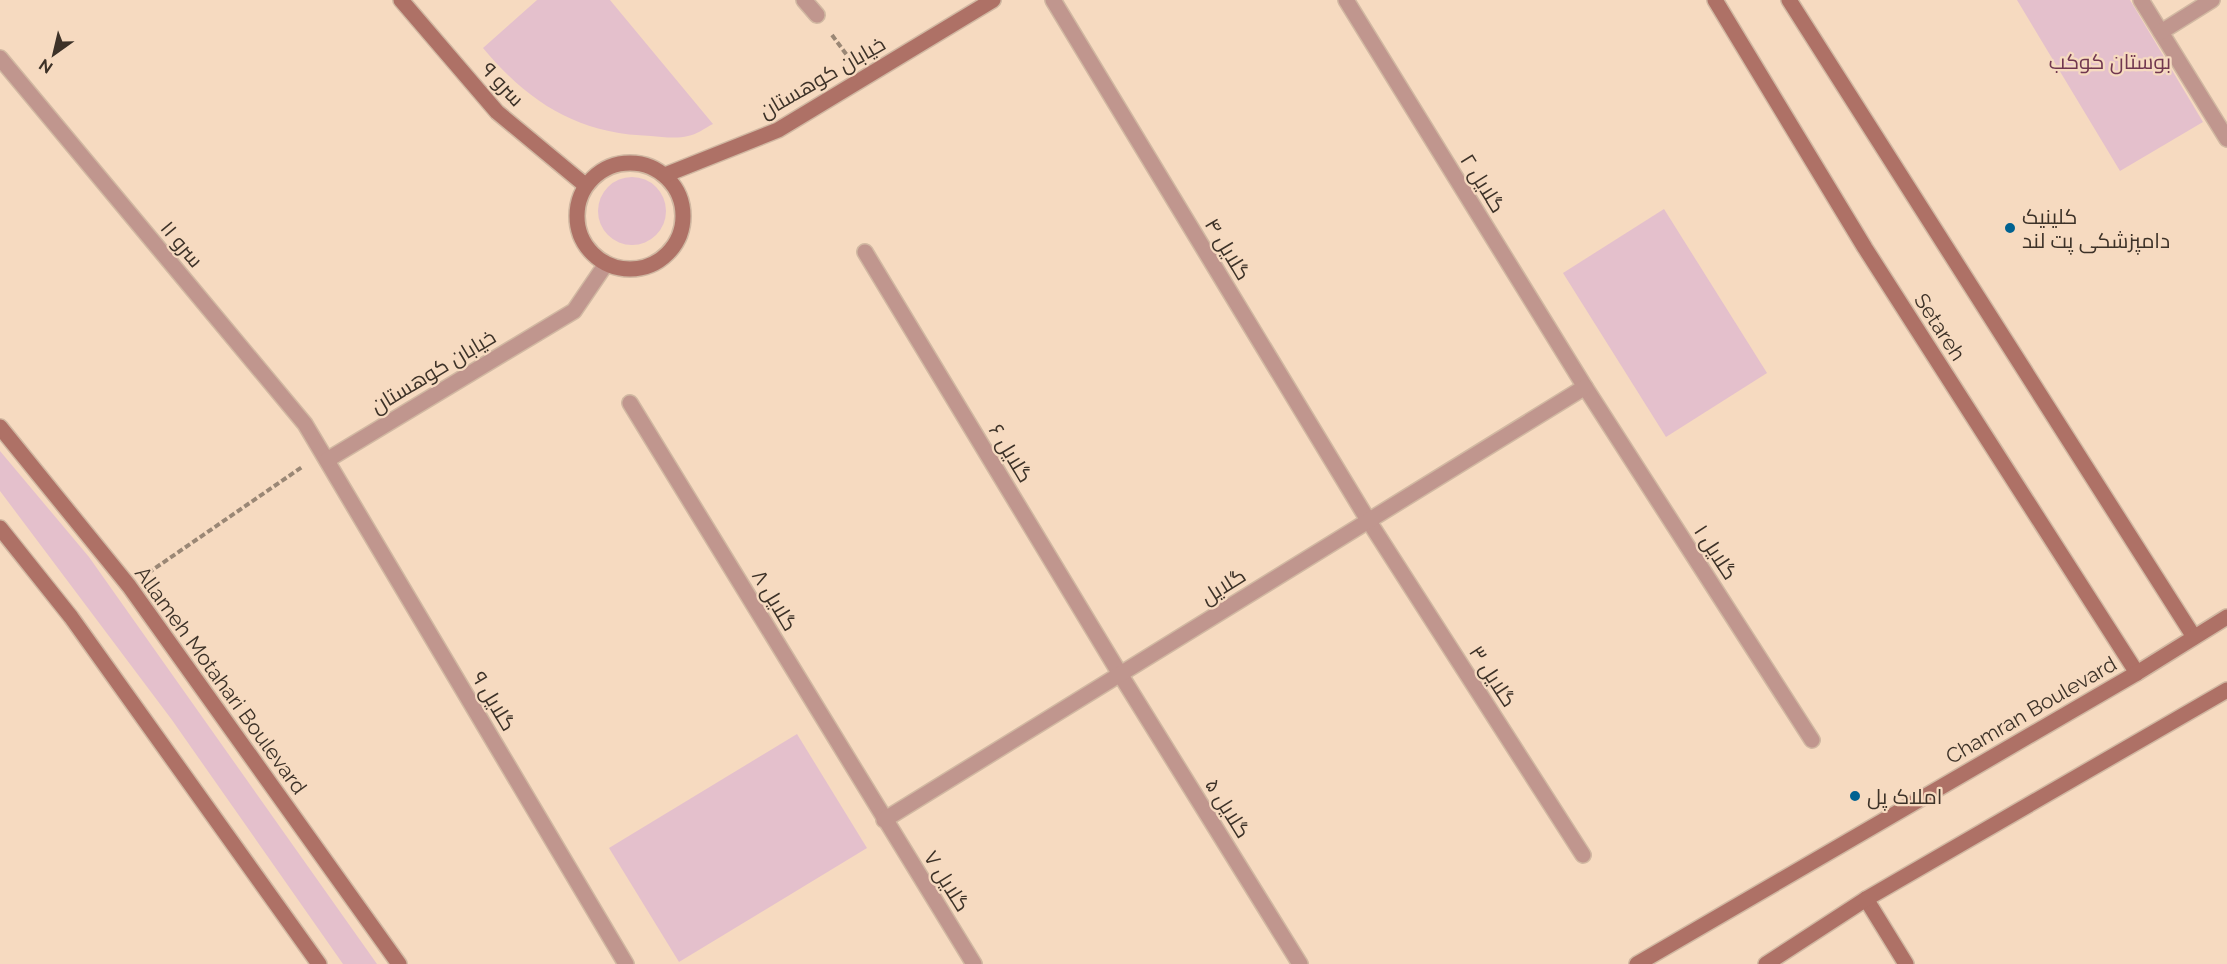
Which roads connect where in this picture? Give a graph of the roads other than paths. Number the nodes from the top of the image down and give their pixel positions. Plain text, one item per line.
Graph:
1 (401, 0) edge
2 (804, 0) edge
3 (993, 0) edge
4 (1053, 0) edge
5 (1346, 0) edge
6 (1715, 0) edge
7 (1789, 0) edge
8 (2141, 0) edge
9 (2212, 0) edge
10 (817, 15) road end
11 (2161, 32) junction
12 (0, 58) edge
13 (2227, 139) edge
14 (665, 175) junction
15 (585, 185) junction
16 (865, 252) dead end
17 (606, 264) junction
18 (1585, 387) junction
19 (630, 403) dead end
20 (0, 427) edge
21 (325, 456) junction
22 (1368, 520) junction
23 (0, 528) edge
24 (2227, 617) edge
25 (2194, 637) junction
26 (2137, 673) junction
27 (1120, 674) junction
28 (2227, 690) edge
29 (1812, 740) dead end
30 (884, 820) junction
31 (1583, 855) dead end
32 (1866, 899) junction
33 (319, 964) edge
34 (399, 964) edge
35 (626, 964) edge
36 (974, 964) edge
37 (1300, 964) edge
38 (1637, 964) edge
39 (1766, 964) edge
40 (1906, 964) edge

1 - 15 street, سرو ۹
2 - 10 street
3 - 14 street, خیابان کوهستان
4 - 22 street, گلایل ۴
5 - 18 street, گلایل ۲
6 - 26 street, Setareh
7 - 25 street
8 - 11 street
9 - 11 street
11 - 13 street
12 - 21 street, سرو ۱۱
14 - 15 street
14 - 17 street
15 - 17 street
16 - 27 street, گلایل ۶
17 - 21 street, خیابان کوهستان
18 - 22 street, گلایل
18 - 29 street, گلایل ۱
19 - 30 street, گلایل ۸
20 - 34 street, Allameh Motahari Boulevard
21 - 35 street, گلایل ۹
22 - 27 street, گلایل
22 - 31 street, گلایل ۳
23 - 33 street
24 - 25 street, Chamran Boulevard
25 - 26 street, Chamran Boulevard
26 - 38 street, Chamran Boulevard
27 - 30 street, گلایل
27 - 37 street, گلایل ۵
28 - 32 street
30 - 36 street, گلایل ۷
32 - 39 street
32 - 40 street

